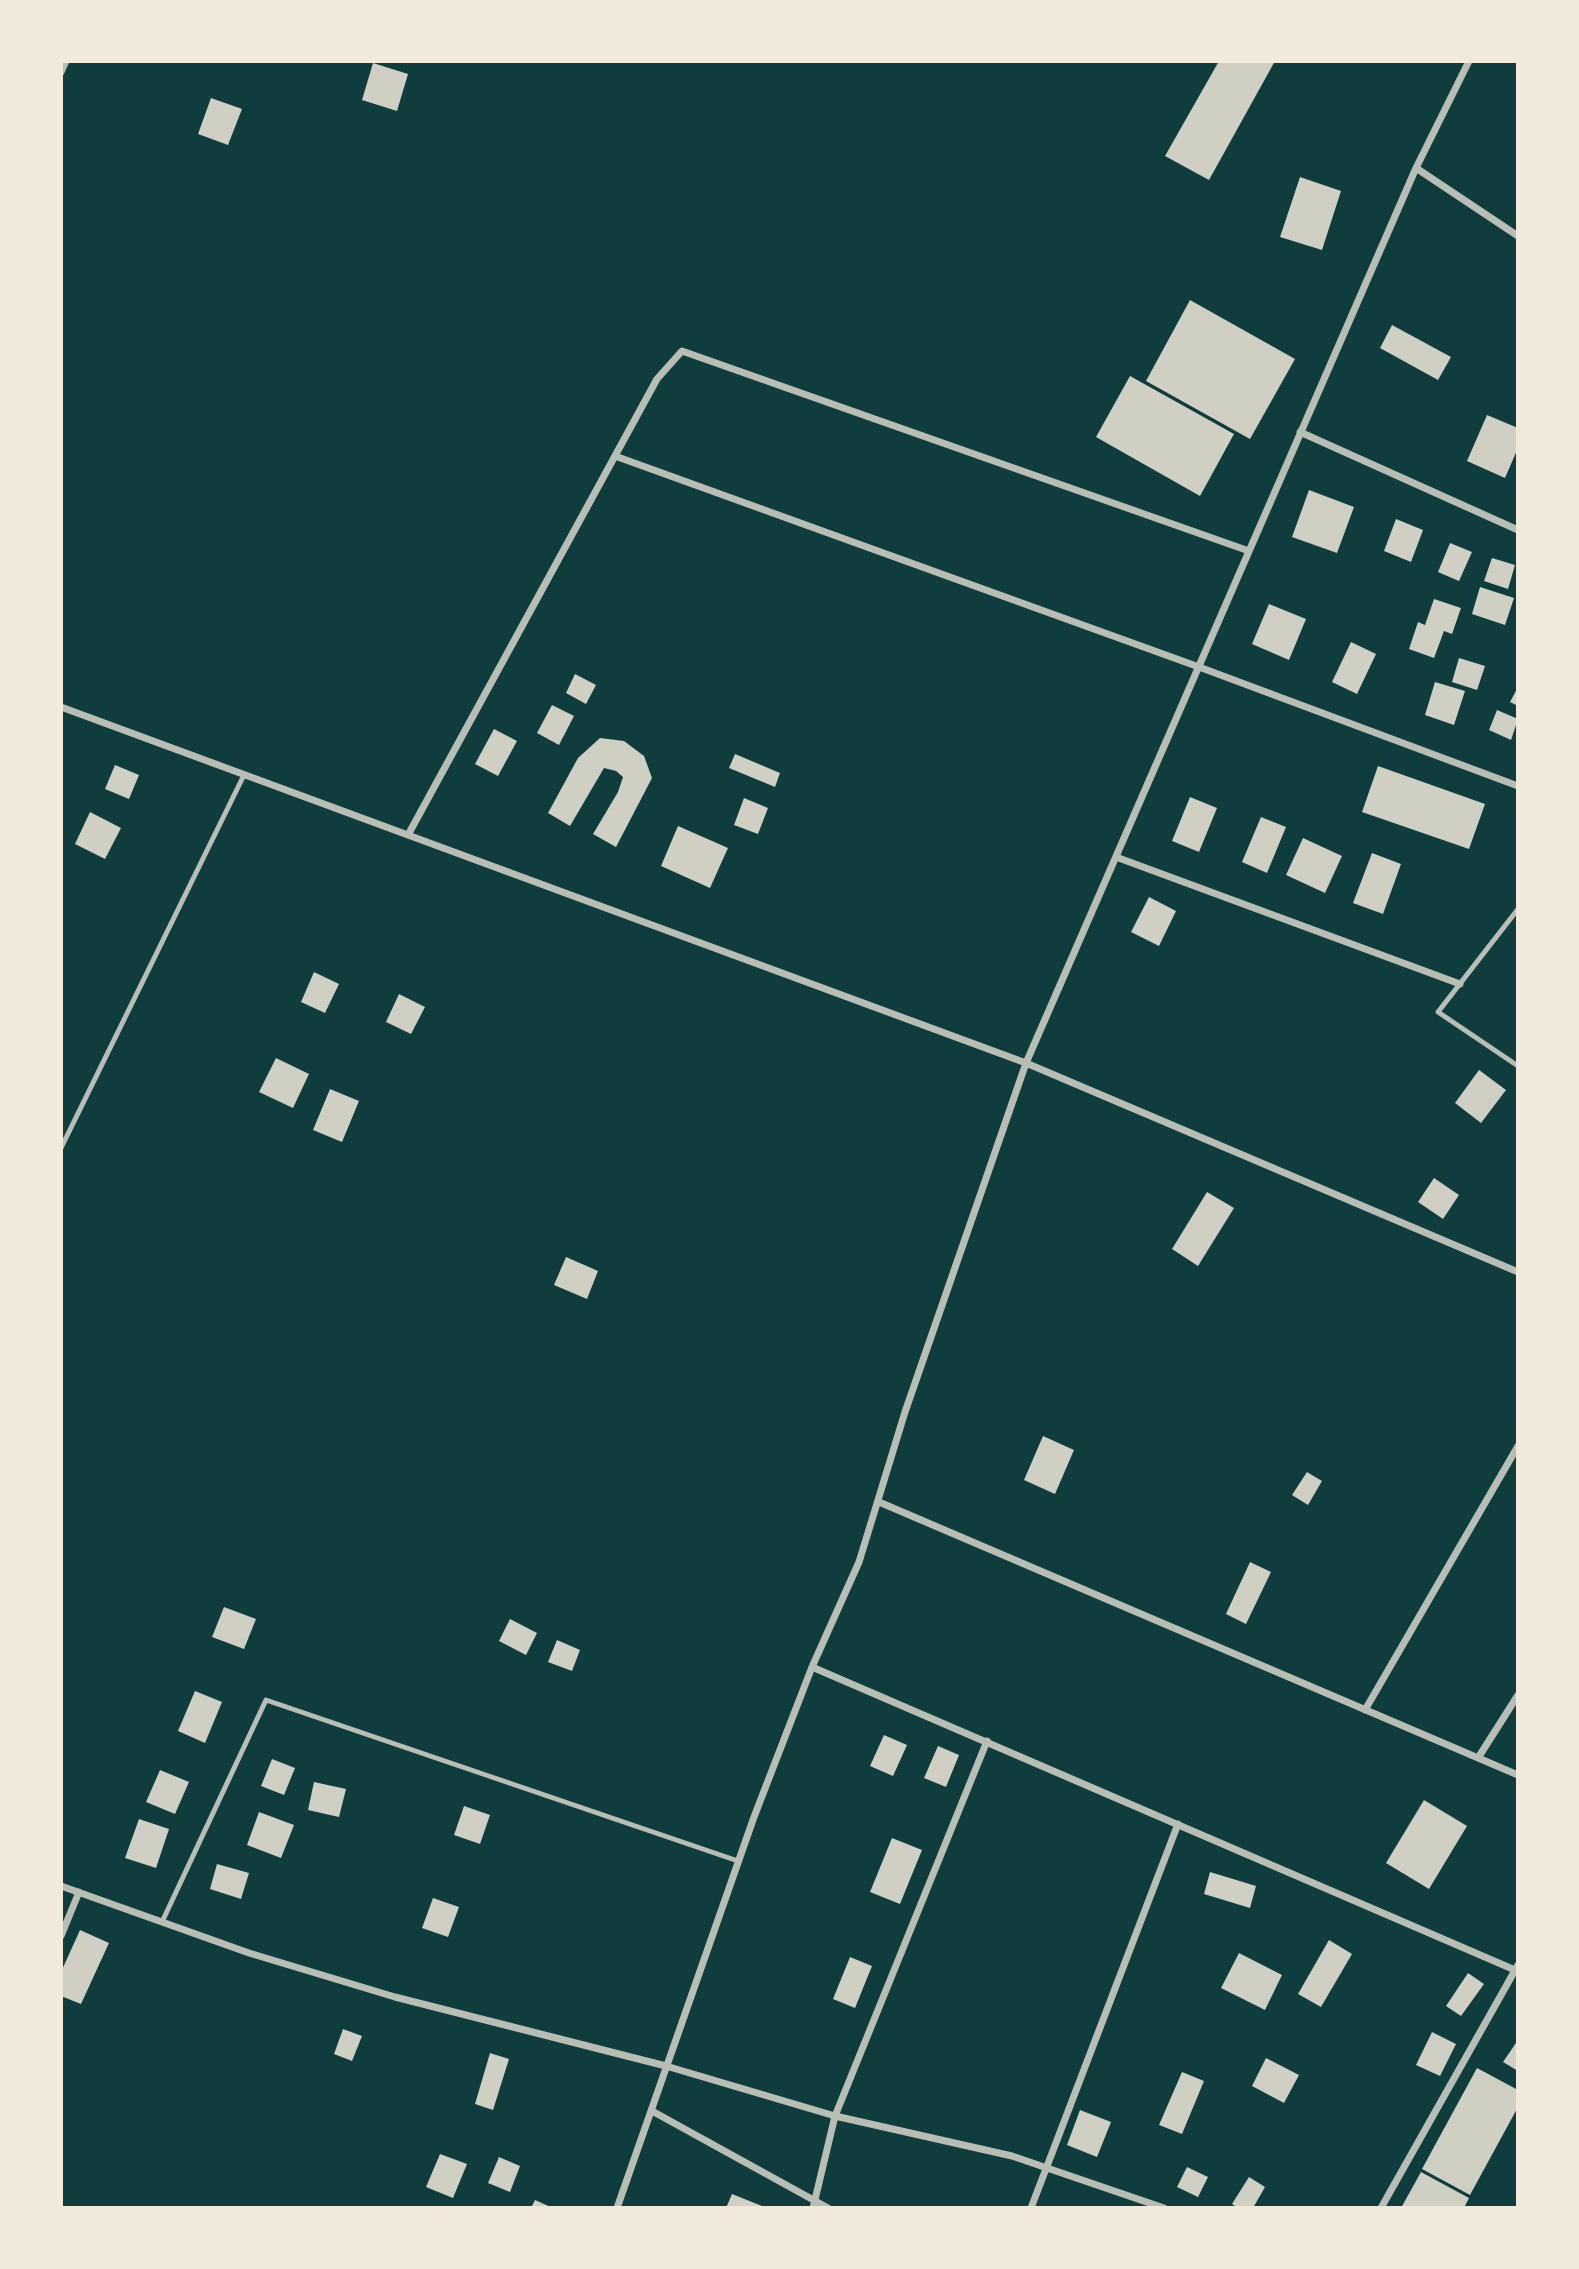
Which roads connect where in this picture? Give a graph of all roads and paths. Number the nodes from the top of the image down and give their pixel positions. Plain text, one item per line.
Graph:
1 (66, 61) edge
2 (1469, 61) edge
3 (61, 72) edge
4 (1416, 168) junction
5 (1518, 236) edge
6 (1300, 432) junction
7 (615, 456) junction
8 (1518, 530) edge
9 (1249, 551) junction
10 (1199, 667) junction
11 (61, 708) edge
12 (244, 775) junction
13 (1518, 786) edge
14 (408, 835) junction
15 (1116, 857) junction
16 (1518, 909) edge
17 (1460, 984) junction
18 (1026, 1063) junction
19 (1518, 1066) edge
20 (61, 1147) edge
21 (1518, 1272) edge
22 (1518, 1446) edge
23 (879, 1502) junction
24 (812, 1667) junction
25 (1518, 1695) edge
26 (1365, 1710) junction
27 (987, 1741) junction
28 (1478, 1758) junction
29 (1518, 1775) edge
30 (1178, 1824) junction
31 (738, 1861) junction
32 (61, 1886) edge
33 (79, 1892) junction
34 (162, 1922) junction
35 (61, 1936) edge
36 (1516, 1968) edge
37 (666, 2066) junction
38 (652, 2111) junction
39 (835, 2116) junction
40 (1046, 2165) junction
41 (814, 2204) edge
42 (617, 2208) edge
43 (828, 2208) edge
44 (1031, 2208) edge
45 (1164, 2208) edge
46 (1381, 2208) edge

1 - 3 street
2 - 4 street
4 - 5 street
4 - 6 street
6 - 8 street
6 - 9 street
7 - 9 street
7 - 10 street
7 - 14 street
9 - 10 street
10 - 13 street
10 - 15 street
11 - 12 street
12 - 14 street
12 - 20 lane
14 - 18 street
15 - 17 street
15 - 18 street
16 - 17 lane
17 - 19 lane
18 - 21 street
18 - 23 street
22 - 26 street
23 - 24 street
23 - 26 street
24 - 27 street
24 - 31 street
25 - 28 street
26 - 28 street
27 - 30 street
27 - 39 street
28 - 29 street
30 - 36 street
30 - 40 street
31 - 34 lane
31 - 37 street
32 - 33 street
33 - 34 street
33 - 35 street
34 - 37 street
36 - 46 street
37 - 38 street
37 - 39 street
38 - 41 street
38 - 42 street
39 - 40 street
39 - 41 street
40 - 44 street
40 - 45 street
41 - 43 street

